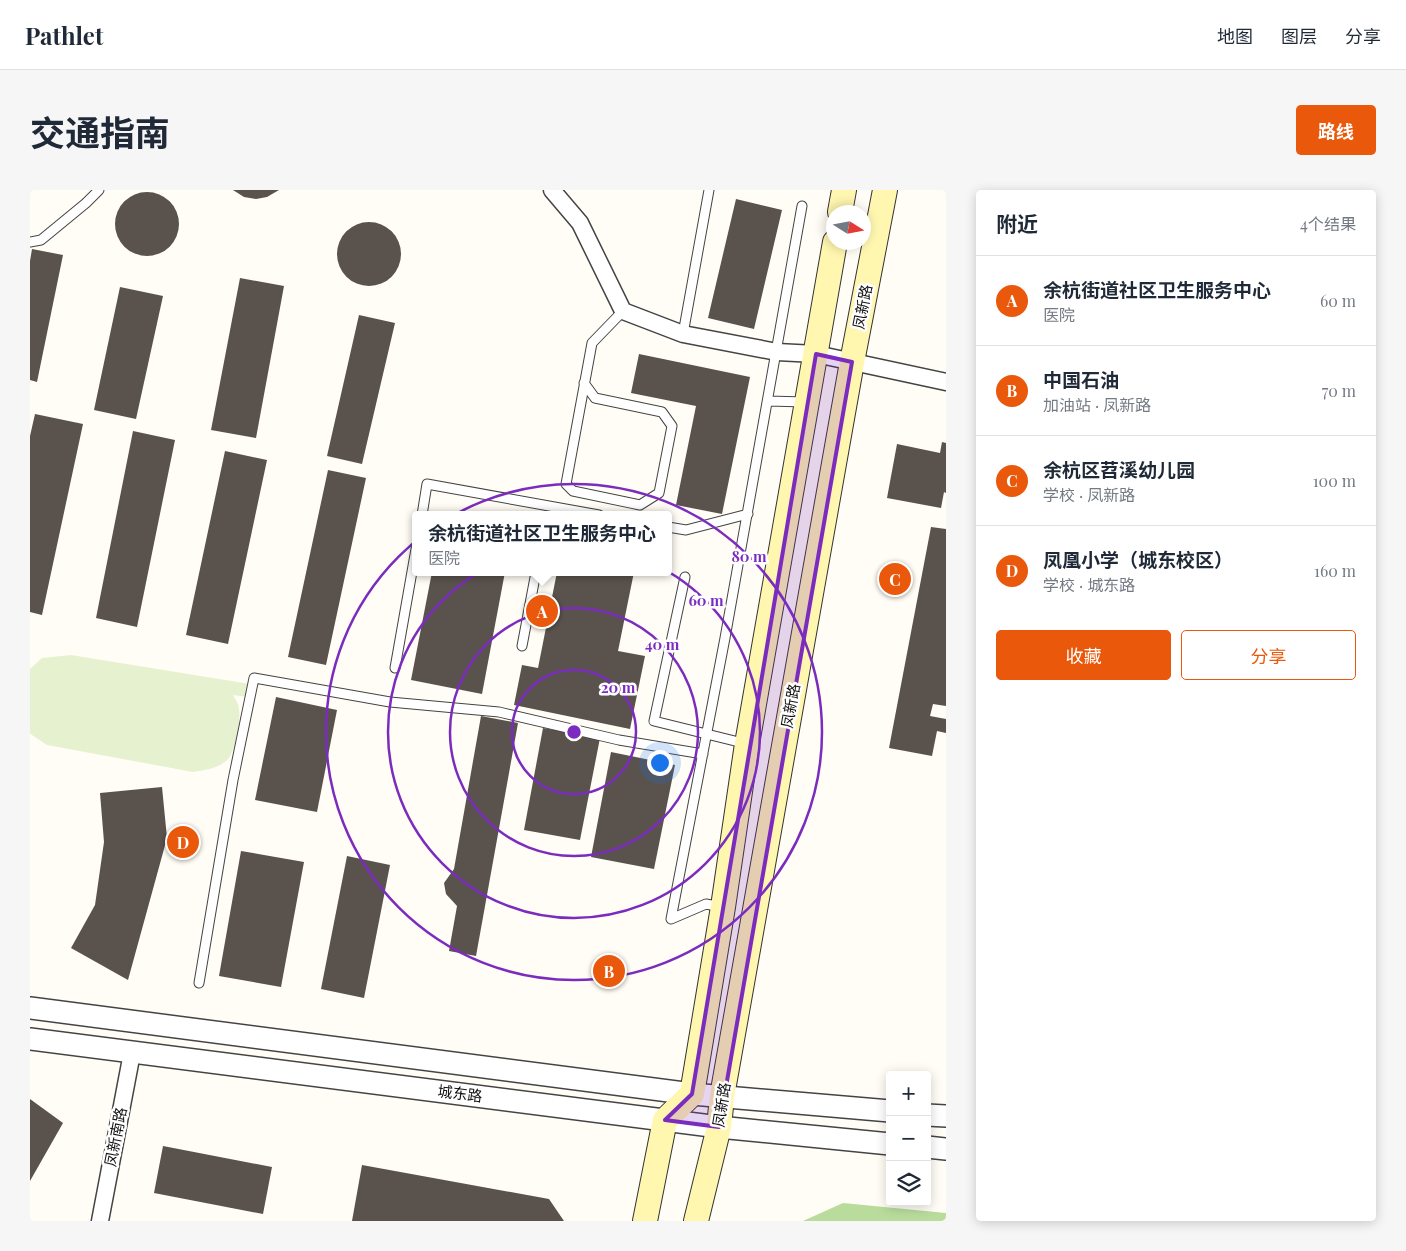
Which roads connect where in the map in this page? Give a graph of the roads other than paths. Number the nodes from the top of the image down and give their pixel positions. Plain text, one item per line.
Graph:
1 (99, 190) edge
2 (552, 190) edge
3 (709, 190) edge
4 (844, 190) edge
5 (885, 190) edge
6 (841, 205) edge
7 (802, 206) dead end
8 (30, 242) edge
9 (834, 250) edge
10 (623, 311) junction
11 (683, 334) junction
12 (777, 352) junction
13 (816, 354) junction
14 (852, 362) junction
15 (946, 382) edge
16 (584, 383) junction
17 (768, 401) junction
18 (806, 402) junction
19 (548, 510) edge
20 (423, 511) edge
21 (748, 514) junction
22 (672, 528) edge
23 (412, 572) edge
24 (535, 576) edge
25 (685, 576) dead end
26 (522, 646) dead end
27 (395, 668) dead end
28 (707, 733) junction
29 (747, 744) junction
30 (703, 754) junction
31 (724, 907) junction
32 (199, 983) dead end
33 (30, 1008) edge
34 (30, 1040) edge
35 (132, 1053) junction
36 (692, 1094) junction
37 (722, 1096) junction
38 (886, 1111) edge
39 (931, 1115) edge
40 (946, 1116) edge
41 (665, 1120) junction
42 (719, 1127) junction
43 (886, 1144) edge
44 (931, 1147) edge
45 (946, 1149) edge
46 (100, 1221) edge
47 (645, 1221) edge
48 (696, 1221) edge

1 - 8 lane
2 - 10 street
3 - 11 lane
4 - 6 main road
5 - 14 main road, 凤新路
7 - 12 lane
9 - 13 main road, 凤新路
10 - 11 street
10 - 16 lane
11 - 12 street
12 - 13 street
12 - 17 lane
13 - 14 street
13 - 18 main road, 凤新路
14 - 15 street
14 - 37 main road, 凤新路
16 - 16 lane
17 - 18 lane
17 - 21 lane
18 - 29 main road, 凤新路
19 - 20 lane
21 - 22 lane
21 - 28 lane
23 - 27 lane
24 - 26 lane
25 - 28 lane
28 - 29 lane
28 - 30 lane
29 - 31 main road, 凤新路
30 - 31 lane
30 - 32 lane
31 - 36 main road, 凤新路
33 - 36 street, 城东路
34 - 35 street, 城东路
35 - 41 street, 城东路
35 - 46 street, 凤新南路
36 - 37 street, 城东路
36 - 41 main road, 凤新路
37 - 38 street, 城东路
37 - 42 main road, 凤新路
39 - 40 street
41 - 42 street, 城东路
41 - 47 main road
42 - 43 street, 城东路
42 - 48 main road, 凤新路
44 - 45 street

